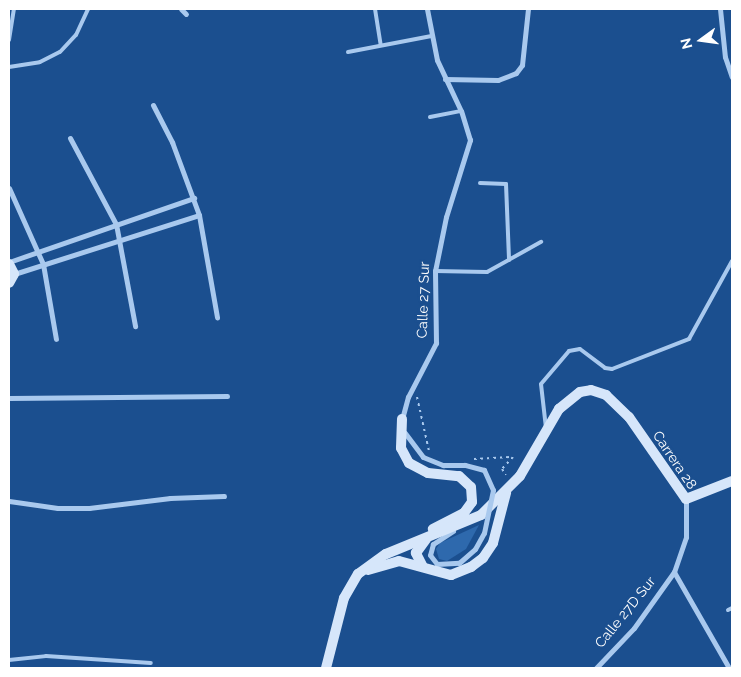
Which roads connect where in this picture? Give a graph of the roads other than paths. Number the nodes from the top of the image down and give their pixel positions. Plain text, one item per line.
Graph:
1 (14, 9) edge
2 (88, 9) edge
3 (181, 9) edge
4 (375, 9) edge
5 (427, 9) edge
6 (528, 9) edge
7 (720, 9) edge
8 (186, 14) dead end
9 (431, 36) junction
10 (9, 40) edge
11 (381, 45) junction
12 (348, 52) dead end
13 (9, 66) edge
14 (732, 77) edge
15 (445, 79) junction
16 (153, 105) dead end
17 (461, 111) junction
18 (430, 117) dead end
19 (70, 138) dead end
20 (480, 183) dead end
21 (9, 188) edge
22 (194, 198) junction
23 (199, 214) junction
24 (116, 224) junction
25 (121, 240) junction
26 (542, 242) dead end
27 (38, 251) junction
28 (509, 260) junction
29 (732, 261) edge
30 (43, 264) junction
31 (11, 267) edge
32 (435, 271) junction
33 (9, 283) edge
34 (217, 317) dead end
35 (135, 326) dead end
36 (56, 339) dead end
37 (227, 396) dead end
38 (9, 398) edge
39 (402, 419) junction
40 (547, 432) junction
41 (732, 482) edge
42 (507, 490) junction
43 (224, 496) dead end
44 (686, 499) junction
45 (9, 501) edge
46 (471, 520) junction
47 (426, 538) junction
48 (386, 554) junction
49 (459, 563) junction
50 (423, 568) junction
51 (674, 572) junction
52 (438, 573) junction
53 (353, 581) junction
54 (9, 660) edge
55 (151, 663) dead end
56 (326, 668) edge
57 (596, 668) edge
58 (729, 668) edge

1 - 10 lane
2 - 13 lane
3 - 8 street
4 - 11 lane
5 - 9 street, Calle 27 Sur
6 - 15 street
7 - 14 street
9 - 11 lane
9 - 15 street, Calle 27 Sur
11 - 12 lane
15 - 17 street, Calle 27 Sur
16 - 22 street
17 - 18 lane
17 - 32 street, Calle 27 Sur
19 - 24 street
20 - 28 lane
21 - 27 street
22 - 23 street
22 - 24 street
23 - 25 street
23 - 34 street
24 - 25 street
24 - 27 street
25 - 30 street
25 - 35 street
26 - 28 lane
27 - 30 street
27 - 31 street
28 - 32 lane
29 - 40 lane
30 - 31 street
30 - 36 street
31 - 33 street
32 - 39 street, Calle 27 Sur
37 - 38 street
39 - 48 street
39 - 49 street, bridge
40 - 42 street, Carrera 28
40 - 44 street, Carrera 28
41 - 44 street
42 - 46 street
42 - 52 street
43 - 45 street
44 - 51 street, Carrera 28
46 - 47 street
46 - 49 street
47 - 48 street
47 - 50 street
48 - 53 street
49 - 52 street
50 - 52 street
50 - 53 street
51 - 57 street, Calle 27D Sur
51 - 58 street
53 - 56 street
54 - 55 lane

